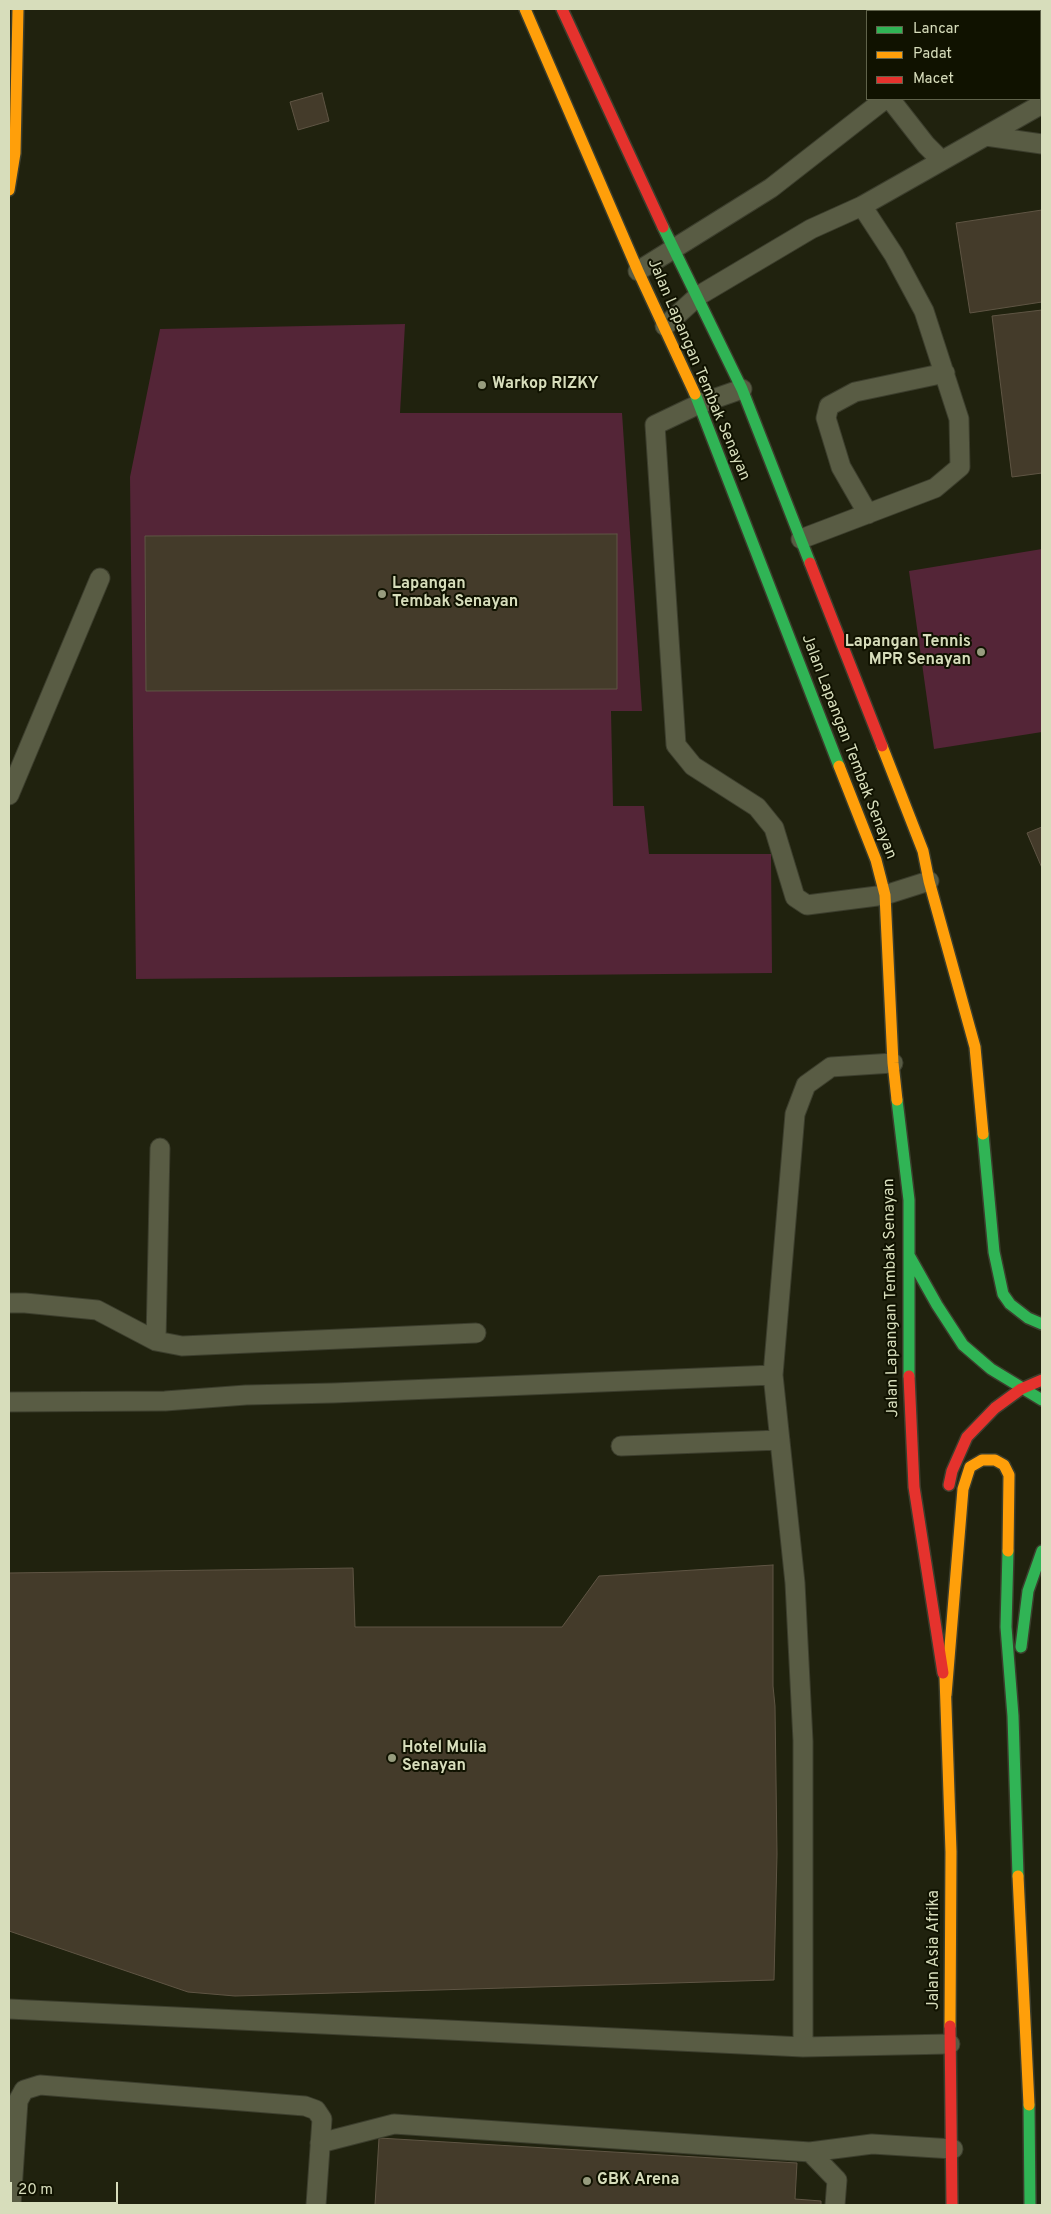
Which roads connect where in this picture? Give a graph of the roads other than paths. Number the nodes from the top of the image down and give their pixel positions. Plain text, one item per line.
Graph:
1 (18, 9) edge
2 (525, 9) edge
3 (562, 9) edge
4 (884, 100) edge
5 (891, 100) edge
6 (1042, 104) edge
7 (986, 136) junction
8 (1042, 144) edge
9 (941, 160) junction
10 (9, 190) edge
11 (862, 206) junction
12 (674, 250) junction
13 (638, 271) junction
14 (698, 296) junction
15 (665, 326) junction
16 (945, 373) junction
17 (742, 389) junction
18 (698, 404) junction
19 (868, 514) junction
20 (801, 539) junction
21 (100, 578) dead end
22 (9, 795) edge
23 (929, 881) junction
24 (885, 895) junction
25 (893, 1063) junction
26 (160, 1148) dead end
27 (910, 1256) junction
28 (9, 1303) edge
29 (1042, 1324) edge
30 (476, 1332) dead end
31 (156, 1341) junction
32 (773, 1375) junction
33 (1042, 1380) edge
34 (1021, 1388) junction
35 (1042, 1400) edge
36 (9, 1402) edge
37 (780, 1440) junction
38 (622, 1446) dead end
39 (947, 1496) dead end
40 (1042, 1551) edge
41 (940, 1579) dead end
42 (946, 1695) junction
43 (1013, 1716) junction
44 (9, 2010) edge
45 (950, 2044) junction
46 (803, 2047) junction
47 (1035, 2066) edge
48 (320, 2143) junction
49 (952, 2149) junction
50 (810, 2152) junction
51 (11, 2205) edge
52 (316, 2205) edge
53 (835, 2205) edge
54 (952, 2205) edge
55 (1030, 2205) edge

1 - 10 main road
2 - 13 main road, Jalan Lapangan Tembak Senayan
3 - 12 main road, Jalan Lapangan Tembak Senayan
4 - 12 lane
5 - 9 lane
6 - 7 lane
7 - 8 lane
7 - 9 lane
9 - 11 lane
11 - 14 lane
11 - 16 lane
12 - 13 lane
12 - 14 main road, Jalan Lapangan Tembak Senayan
13 - 15 main road, Jalan Lapangan Tembak Senayan
14 - 15 lane
14 - 17 main road, Jalan Lapangan Tembak Senayan
15 - 18 main road, Jalan Lapangan Tembak Senayan
16 - 19 lane
16 - 19 lane
17 - 18 lane
17 - 20 main road, Jalan Lapangan Tembak Senayan
18 - 24 main road, Jalan Lapangan Tembak Senayan
18 - 24 lane
19 - 20 lane
20 - 23 main road, Jalan Lapangan Tembak Senayan
21 - 22 lane
23 - 24 lane
23 - 29 main road, Jalan Lapangan Tembak Senayan
24 - 25 main road, Jalan Lapangan Tembak Senayan
25 - 27 main road, Jalan Lapangan Tembak Senayan
25 - 32 lane
26 - 31 lane
27 - 34 main road
27 - 42 main road, Jalan Lapangan Tembak Senayan
28 - 31 lane
30 - 31 lane
32 - 36 lane
32 - 37 lane
33 - 34 main road
34 - 35 main road
34 - 39 main road
37 - 38 lane
37 - 46 lane
40 - 43 main road
41 - 42 main road
42 - 43 main road
42 - 45 main road, Jalan Asia Afrika
43 - 47 main road
44 - 46 lane
45 - 46 lane
45 - 49 main road, Jalan Asia Afrika
47 - 55 main road
48 - 50 lane
48 - 51 lane
48 - 52 lane
49 - 50 lane
49 - 54 main road, Jalan Asia Afrika
50 - 53 lane

